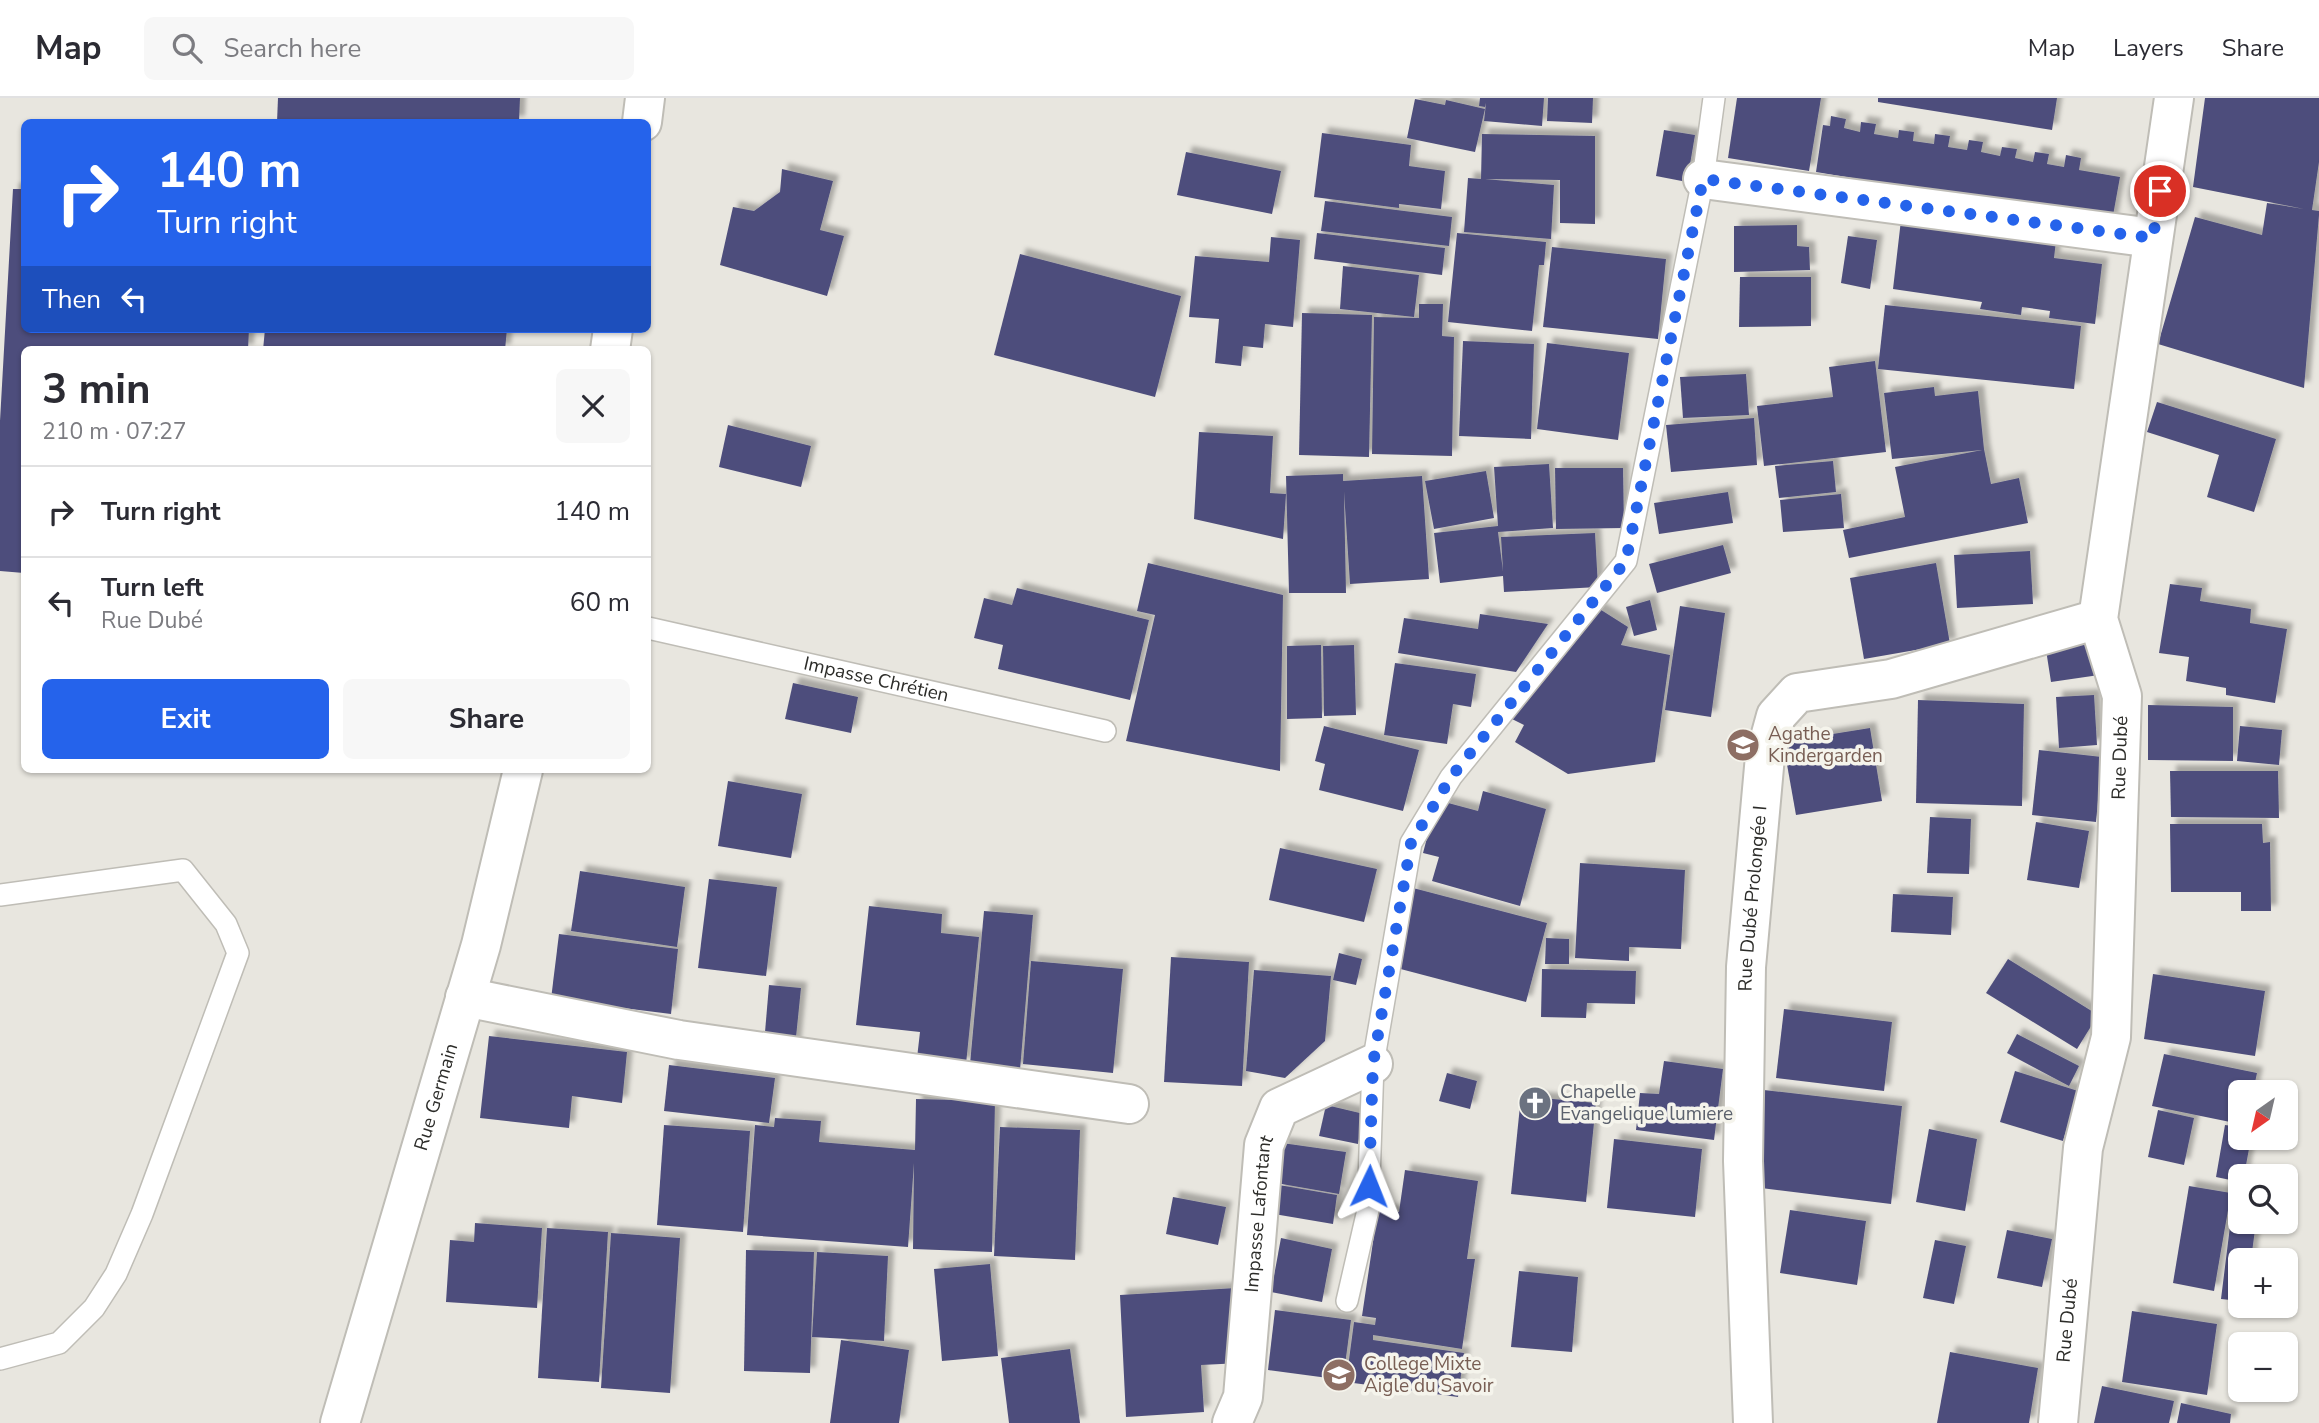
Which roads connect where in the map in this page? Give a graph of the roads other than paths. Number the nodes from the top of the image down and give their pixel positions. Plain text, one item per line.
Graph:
1 (645, 98) edge
2 (1714, 98) edge
3 (2174, 98) edge
4 (642, 119) edge
5 (1703, 179) junction
6 (2153, 238) junction
7 (2098, 619) junction
8 (651, 629) edge
9 (1105, 731) dead end
10 (522, 773) edge
11 (0, 895) edge
12 (466, 997) junction
13 (1373, 1064) junction
14 (1129, 1104) dead end
15 (1347, 1301) dead end
16 (0, 1359) edge
17 (340, 1423) edge
18 (1232, 1423) edge
19 (1753, 1423) edge
20 (2058, 1423) edge

1 - 4 street
2 - 5 lane
3 - 6 street, Rue Dubé
5 - 6 street
5 - 13 lane
6 - 7 street, Rue Dubé
7 - 19 street, Rue Dubé Prolongée I
7 - 20 street, Rue Dubé
8 - 9 lane, Impasse Chrétien
10 - 12 street, Rue Germain
11 - 16 lane
12 - 14 street
12 - 17 street, Rue Germain
13 - 15 lane
13 - 18 street, Impasse Lafontant

